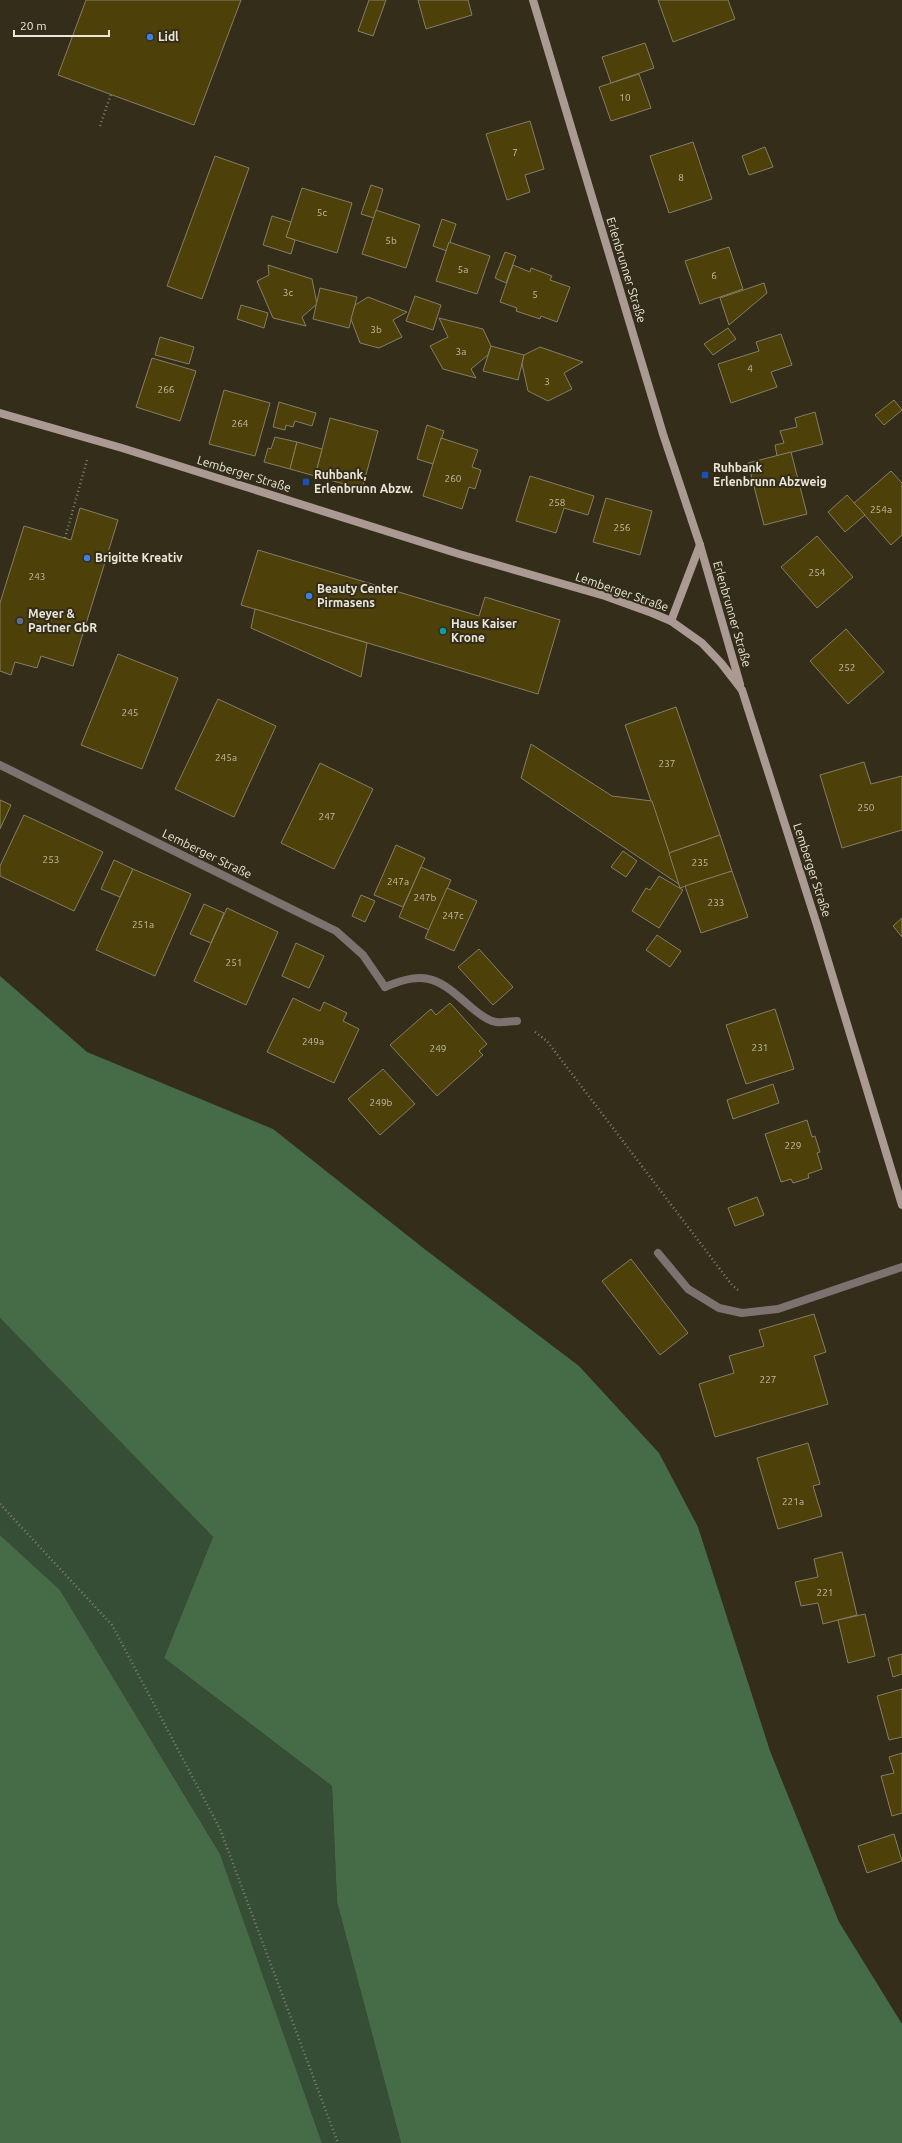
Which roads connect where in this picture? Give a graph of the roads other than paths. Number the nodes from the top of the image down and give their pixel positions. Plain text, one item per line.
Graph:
1 (533, 0) edge
2 (0, 413) edge
3 (700, 545) junction
4 (671, 621) junction
5 (742, 690) junction
6 (0, 765) edge
7 (517, 1021) road end
8 (902, 1205) edge
9 (658, 1253) dead end
10 (902, 1267) edge

1 - 3 main road, Erlenbrunner Straße
2 - 4 main road, Lemberger Straße
3 - 4 main road, Erlenbrunner Straße
3 - 5 main road, Erlenbrunner Straße
4 - 5 main road, Lemberger Straße
5 - 8 main road, Lemberger Straße
6 - 7 street, Lemberger Straße
9 - 10 street

